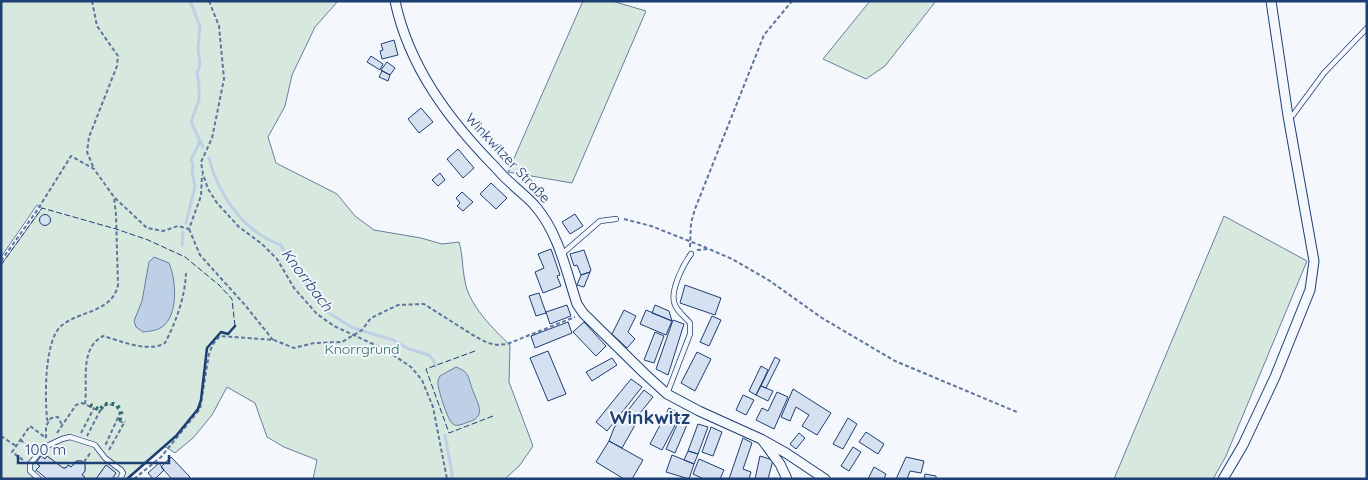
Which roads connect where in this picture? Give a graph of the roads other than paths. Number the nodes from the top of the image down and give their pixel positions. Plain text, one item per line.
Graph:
1 (395, 1) edge
2 (1270, 1) edge
3 (1367, 28) edge
4 (1288, 116) junction
5 (616, 219) road end
6 (561, 254) junction
7 (691, 254) road end
8 (667, 394) junction
9 (761, 439) junction
10 (39, 479) edge
11 (120, 479) edge
12 (787, 479) edge
13 (825, 479) edge
14 (1223, 479) edge

1 - 6 street, Winkwitzer Straße
2 - 4 street
3 - 4 lane
4 - 14 street
5 - 6 lane
6 - 8 street, Winkwitzer Straße
7 - 8 lane
8 - 9 street, Winkwitzer Straße
9 - 12 street
9 - 13 street, Winkwitzer Straße
10 - 11 lane

